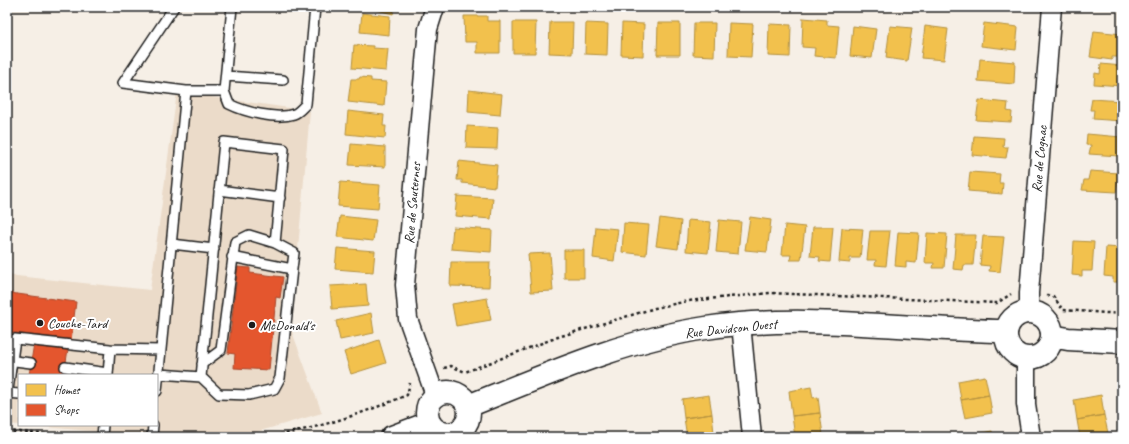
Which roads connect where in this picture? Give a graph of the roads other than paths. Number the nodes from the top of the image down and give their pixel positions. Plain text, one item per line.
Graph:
1 (174, 7) edge
2 (232, 7) edge
3 (315, 7) edge
4 (435, 7) edge
5 (1052, 7) edge
6 (226, 76) junction
7 (283, 80) dead end
8 (224, 90) junction
9 (186, 91) junction
10 (219, 190) junction
11 (280, 198) junction
12 (275, 243) junction
13 (172, 244) junction
14 (214, 249) junction
15 (232, 257) junction
16 (292, 269) junction
17 (1029, 311) junction
18 (741, 324) junction
19 (1006, 331) junction
20 (1052, 336) junction
21 (1122, 342) edge
22 (110, 349) junction
23 (161, 350) junction
24 (1026, 358) junction
25 (9, 361) edge
26 (31, 363) dead end
27 (202, 364) junction
28 (65, 367) dead end
29 (108, 374) edge
30 (159, 374) junction
31 (201, 377) junction
32 (158, 382) edge
33 (18, 394) edge
34 (7, 395) edge
35 (435, 395) junction
36 (468, 406) junction
37 (429, 424) junction
38 (103, 426) edge
39 (154, 426) edge
40 (456, 435) edge
41 (102, 437) edge
42 (152, 437) edge
43 (392, 437) edge
44 (752, 437) edge
45 (1031, 437) edge

1 - 9 lane
2 - 6 lane
3 - 8 lane
4 - 35 street, Rue de Sauternes
5 - 17 street, Rue de Cognac
6 - 7 lane
6 - 8 lane
8 - 9 lane
9 - 13 lane
10 - 11 lane
10 - 11 lane
10 - 14 lane
11 - 12 lane
12 - 15 lane
12 - 16 lane
13 - 14 lane
13 - 23 lane
14 - 27 lane
15 - 16 lane
15 - 27 lane
16 - 31 lane
17 - 19 street
17 - 20 street
18 - 19 street, Rue Davidson Ouest
18 - 36 street, Rue Davidson Ouest
18 - 44 street
19 - 24 street
20 - 21 street
20 - 24 street
22 - 23 lane
22 - 25 lane
22 - 29 lane
23 - 30 lane
24 - 45 street
25 - 26 lane
25 - 34 lane
27 - 31 lane
28 - 29 lane
30 - 31 lane
30 - 32 lane
33 - 34 lane
35 - 36 street
35 - 37 street
36 - 40 street
37 - 40 street
37 - 43 street
38 - 41 lane
39 - 42 lane

